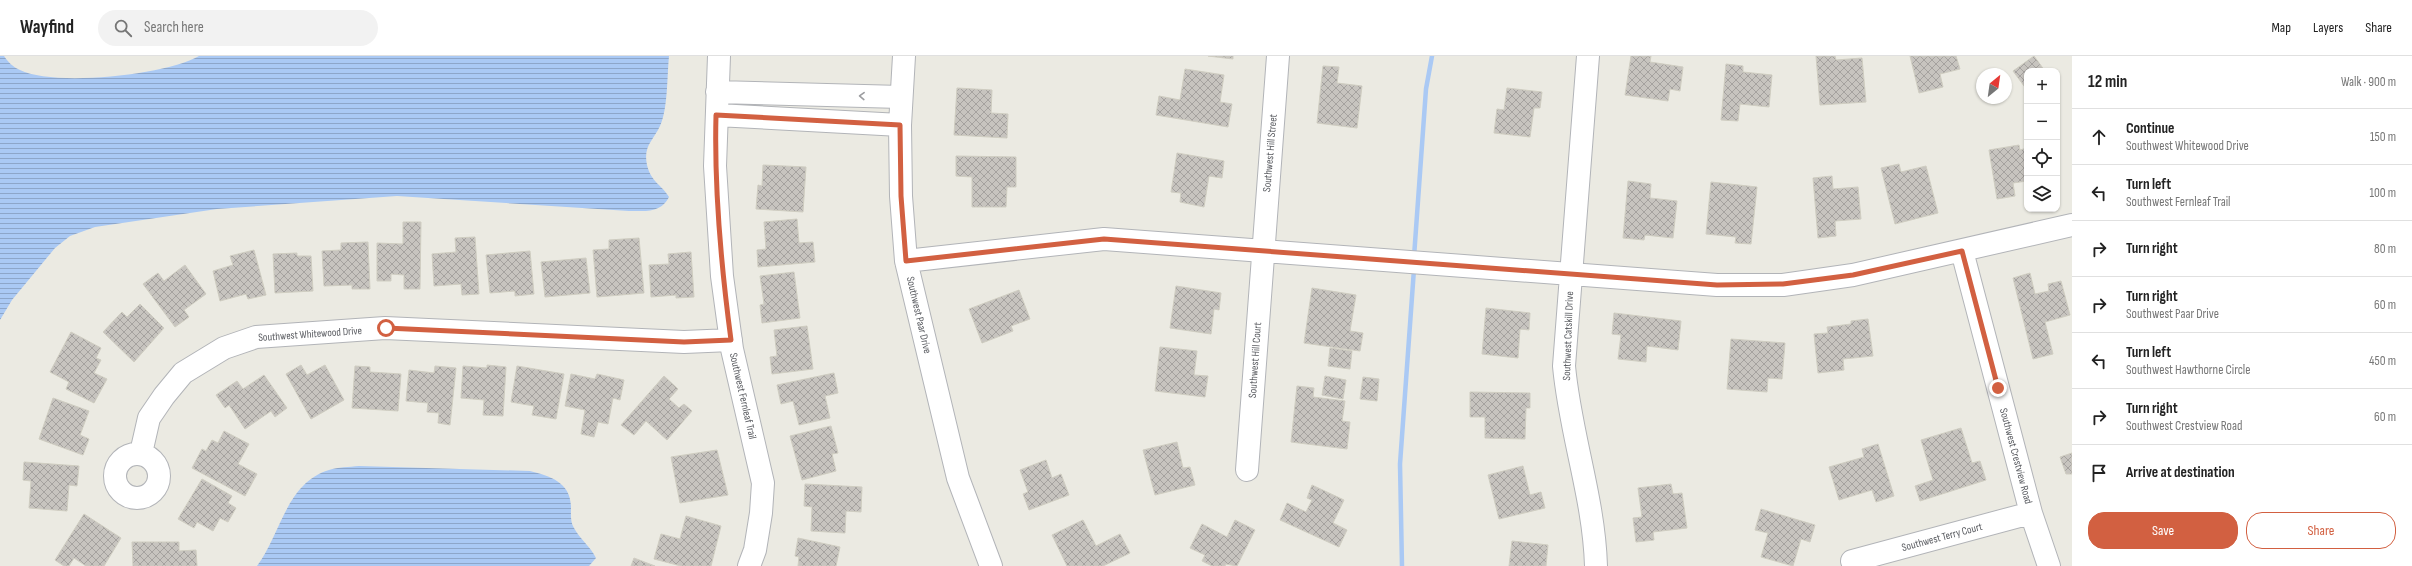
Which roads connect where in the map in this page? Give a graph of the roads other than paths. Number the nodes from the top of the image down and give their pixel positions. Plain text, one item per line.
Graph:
1 (719, 56) edge
2 (904, 56) edge
3 (1278, 56) edge
4 (1588, 56) edge
5 (717, 92) junction
6 (901, 97) junction
7 (716, 115) junction
8 (900, 125) junction
9 (2072, 225) edge
10 (1262, 249) junction
11 (1962, 251) junction
12 (906, 261) junction
13 (1570, 274) junction
14 (731, 340) junction
15 (141, 453) dead end
16 (1247, 470) dead end
17 (2032, 513) junction
18 (1852, 561) dead end
19 (749, 566) edge
20 (991, 566) edge
21 (1596, 566) edge
22 (2049, 566) edge

1 - 5 street, Southwest Fernleaf Trail
2 - 6 street, Southwest Paar Drive
3 - 10 street, Southwest Hill Street
4 - 13 street, Southwest Catskill Drive
6 -> 5 street
5 - 7 street, Southwest Fernleaf Trail
6 - 8 street, Southwest Paar Drive
7 - 8 street
7 - 14 street, Southwest Fernleaf Trail
8 - 12 street, Southwest Paar Drive
9 - 11 street
10 - 12 street
10 - 13 street
10 - 16 street, Southwest Hill Court
11 - 13 street
11 - 17 street, Southwest Crestview Road
12 - 20 street, Southwest Paar Drive
13 - 21 street, Southwest Catskill Drive
14 - 15 street, Southwest Whitewood Drive
14 - 19 street, Southwest Fernleaf Trail
17 - 18 street, Southwest Terry Court
17 - 22 street, Southwest Crestview Road

